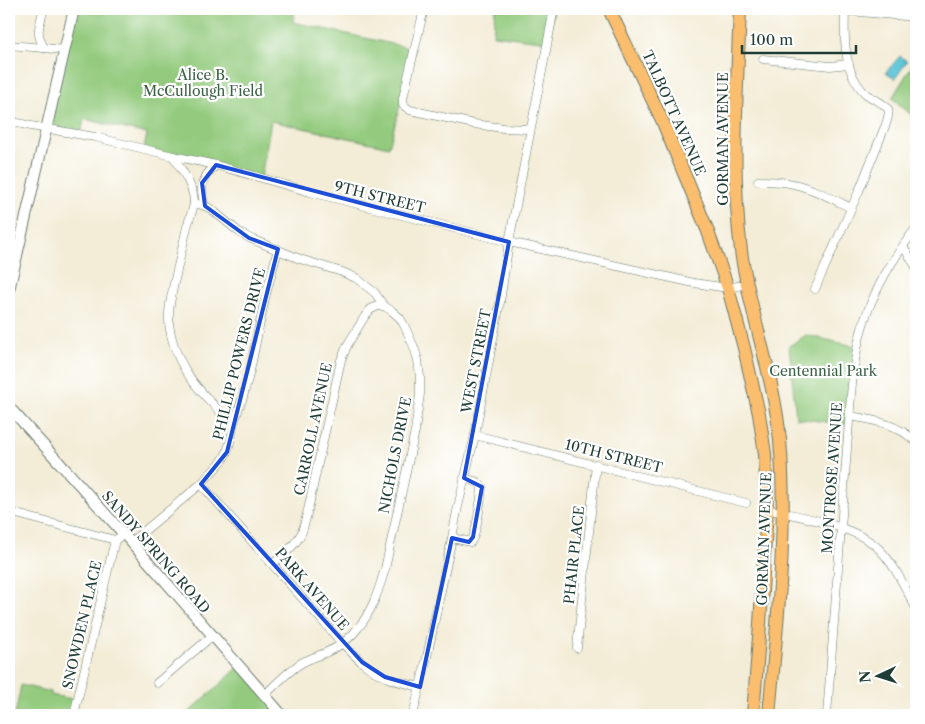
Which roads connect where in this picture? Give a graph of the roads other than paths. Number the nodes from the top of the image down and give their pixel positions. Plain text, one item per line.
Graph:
1 (43, 9) edge
2 (74, 9) edge
3 (424, 9) edge
4 (554, 9) edge
5 (609, 9) edge
6 (740, 9) edge
7 (827, 9) edge
8 (845, 10) junction
9 (916, 18) edge
10 (9, 45) edge
11 (44, 48) junction
12 (64, 50) junction
13 (763, 59) dead end
14 (849, 64) junction
15 (9, 121) edge
16 (46, 128) junction
17 (530, 129) junction
18 (173, 156) junction
19 (216, 165) junction
20 (758, 181) dead end
21 (194, 203) junction
22 (205, 206) junction
23 (851, 208) junction
24 (916, 228) edge
25 (509, 242) junction
26 (903, 246) junction
27 (278, 250) junction
28 (916, 267) edge
29 (747, 284) junction
30 (728, 288) junction
31 (815, 289) dead end
32 (9, 290) edge
33 (384, 306) junction
34 (9, 407) edge
35 (850, 416) junction
36 (233, 425) junction
37 (475, 435) junction
38 (916, 442) edge
39 (596, 464) junction
40 (464, 478) junction
41 (201, 484) junction
42 (746, 503) dead end
43 (767, 509) junction
44 (9, 512) edge
45 (783, 513) junction
46 (841, 529) junction
47 (452, 538) junction
48 (123, 539) junction
49 (273, 564) junction
50 (916, 608) edge
51 (212, 636) junction
52 (342, 643) junction
53 (577, 648) dead end
54 (157, 683) dead end
55 (420, 687) junction
56 (265, 695) junction
57 (74, 715) edge
58 (282, 715) edge
59 (412, 715) edge
60 (752, 715) edge
61 (769, 715) edge
62 (828, 715) edge

1 - 11 street
2 - 12 street
3 - 17 street
4 - 17 street, WEST STREET
5 - 30 main road, TALBOTT AVENUE
6 - 29 main road, GORMAN AVENUE
7 - 8 street
8 - 9 street
8 - 14 street
10 - 11 street
11 - 12 street
12 - 16 street
13 - 14 street
14 - 23 street
15 - 16 street, 9TH STREET
16 - 18 street, 9TH STREET
16 - 32 street
17 - 25 street, WEST STREET
18 - 19 street, 9TH STREET
18 - 21 street
19 - 22 street
19 - 25 street, 9TH STREET
20 - 23 street
21 - 22 street, NICHOLS DRIVE
21 - 36 street
22 - 27 street, NICHOLS DRIVE
23 - 31 street
24 - 26 street, MONTROSE AVENUE
25 - 30 street, 9TH STREET
25 - 37 street, WEST STREET
26 - 28 street
26 - 35 street, MONTROSE AVENUE
27 - 33 street, NICHOLS DRIVE
27 - 36 street, PHILLIP POWERS DRIVE
29 - 30 street, 9TH STREET
29 - 45 main road, GORMAN AVENUE
30 - 43 main road, GORMAN AVENUE
33 - 49 street, CARROLL AVENUE
33 - 52 street, NICHOLS DRIVE
34 - 48 street, SANDY SPRING ROAD
35 - 38 street
35 - 46 street, MONTROSE AVENUE
36 - 41 street, PHILLIP POWERS DRIVE
37 - 39 street, 10TH STREET
37 - 40 street, WEST STREET
39 - 42 street, 10TH STREET
39 - 53 street, PHAIR PLACE
40 - 47 street, WEST STREET
40 - 47 street
41 - 48 street, PHILLIP POWERS DRIVE
41 - 49 street, PARK AVENUE
43 - 45 street
43 - 60 main road, GORMAN AVENUE
44 - 48 street
45 - 46 street
45 - 61 main road, GORMAN AVENUE
46 - 50 street
46 - 62 street, MONTROSE AVENUE
47 - 55 street, WEST STREET
48 - 51 street, SANDY SPRING ROAD
48 - 57 street, SNOWDEN PLACE
49 - 52 street, PARK AVENUE
51 - 54 street
51 - 56 street, SANDY SPRING ROAD
52 - 55 street, PARK AVENUE
52 - 56 street, NICHOLS DRIVE
55 - 59 street, WEST STREET
56 - 58 street, SANDY SPRING ROAD

